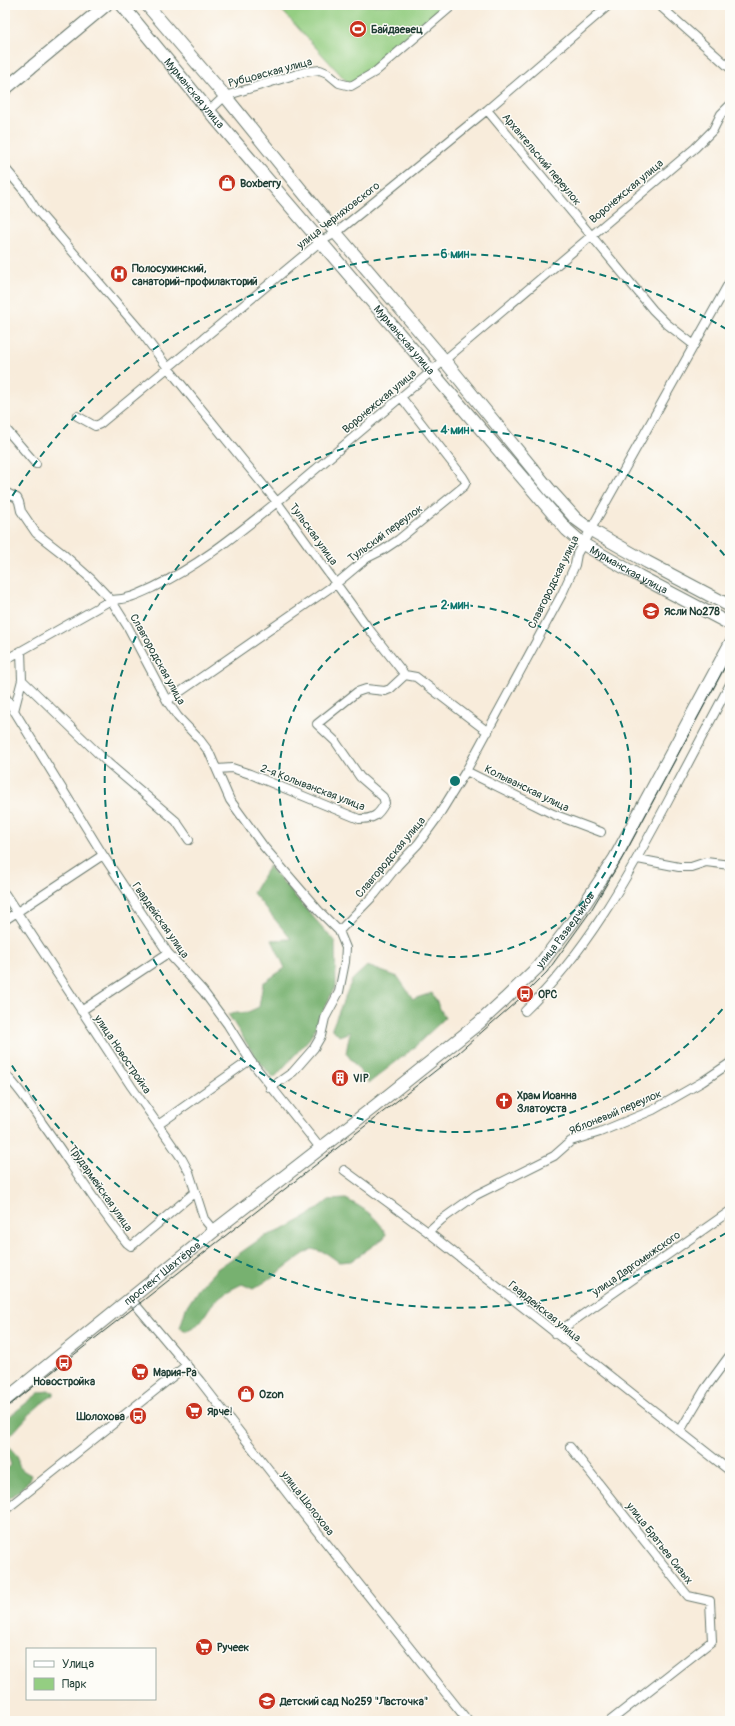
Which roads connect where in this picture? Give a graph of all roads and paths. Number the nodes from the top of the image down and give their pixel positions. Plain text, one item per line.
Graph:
1 (106, 5) edge
2 (122, 5) edge
3 (147, 5) edge
4 (452, 5) edge
5 (609, 5) edge
6 (659, 5) edge
7 (730, 68) edge
8 (5, 89) edge
9 (225, 96) junction
10 (730, 105) edge
11 (209, 110) junction
12 (486, 110) junction
13 (5, 168) edge
14 (336, 232) junction
15 (591, 236) junction
16 (320, 242) junction
17 (730, 281) edge
18 (694, 345) junction
19 (444, 360) junction
20 (168, 368) junction
21 (432, 371) junction
22 (400, 397) junction
23 (77, 416) dead end
24 (5, 428) edge
25 (36, 464) dead end
26 (5, 492) edge
27 (277, 502) junction
28 (591, 530) junction
29 (583, 544) junction
30 (337, 583) junction
31 (111, 600) junction
32 (730, 606) edge
33 (730, 624) edge
34 (730, 644) edge
35 (21, 651) junction
36 (5, 660) edge
37 (405, 675) junction
38 (22, 680) junction
39 (730, 684) edge
40 (5, 696) edge
41 (167, 701) junction
42 (14, 711) junction
43 (488, 732) junction
44 (217, 769) junction
45 (466, 770) junction
46 (601, 832) dead end
47 (190, 840) dead end
48 (103, 855) junction
49 (638, 859) junction
50 (730, 865) edge
51 (5, 894) edge
52 (17, 912) junction
53 (5, 920) edge
54 (339, 931) junction
55 (168, 953) junction
56 (81, 1010) junction
57 (525, 1011) dead end
58 (250, 1060) junction
59 (730, 1063) edge
60 (5, 1074) edge
61 (270, 1088) junction
62 (158, 1125) junction
63 (321, 1149) junction
64 (344, 1170) dead end
65 (196, 1192) junction
66 (730, 1211) edge
67 (214, 1232) junction
68 (428, 1232) junction
69 (130, 1298) junction
70 (555, 1334) junction
71 (730, 1355) edge
72 (187, 1365) junction
73 (5, 1400) edge
74 (680, 1431) junction
75 (570, 1447) dead end
76 (730, 1471) edge
77 (5, 1510) edge
78 (468, 1721) edge
79 (610, 1721) edge

1 - 8 main road
2 - 11 main road, Мурманская улица
3 - 9 main road, Мурманская улица
4 - 9 street, Рубцовская улица
5 - 12 street, улица Черняховского
6 - 7 street
9 - 11 street, Рубцовская улица
9 - 14 main road, Мурманская улица
10 - 15 street, Воронежская улица
11 - 16 main road, Мурманская улица
12 - 14 street, улица Черняховского
12 - 15 street, Архангельский переулок
13 - 20 street, Тульская улица
14 - 16 street, улица Черняховского
14 - 19 main road, Мурманская улица
15 - 18 street, Архангельский переулок
15 - 19 street, Воронежская улица
16 - 20 street, улица Черняховского
16 - 21 main road, Мурманская улица
17 - 18 street, Славгородская улица
18 - 28 street, Славгородская улица
19 - 21 street, Воронежская улица
19 - 28 main road, Мурманская улица
20 - 23 street, улица Черняховского
20 - 27 street, Тульская улица
21 - 22 street, Воронежская улица
21 - 29 main road, Мурманская улица
22 - 27 street, Воронежская улица
22 - 30 street, Тульский переулок
24 - 25 street
26 - 31 street, Славгородская улица
27 - 30 street, Тульская улица
27 - 31 street, Воронежская улица
28 - 29 street, Славгородская улица
28 - 32 main road, Мурманская улица
29 - 33 main road, Мурманская улица
29 - 43 street, Славгородская улица
30 - 37 street, Тульская улица
30 - 41 street, Тульский переулок
31 - 35 street, Воронежская улица
31 - 41 street, Славгородская улица
34 - 63 main road, улица Разведчиков
35 - 36 street, Воронежская улица
35 - 38 street
37 - 43 street, Тульская улица
37 - 44 street, 2-я Колыванская улица
38 - 42 street
38 - 47 street
39 - 49 street, улица Разведчиков
40 - 42 street, Гвардейская улица
41 - 44 street, Славгородская улица
42 - 48 street, Гвардейская улица
43 - 45 street, Славгородская улица
44 - 54 street, Славгородская улица
45 - 46 street, Колыванская улица
45 - 54 street, Славгородская улица
48 - 52 street
48 - 55 street, Гвардейская улица
49 - 50 street
49 - 57 street, улица Разведчиков
51 - 52 street, улица Новостройка
52 - 53 street
52 - 56 street, улица Новостройка
54 - 61 street
55 - 56 street
55 - 58 street, Гвардейская улица
56 - 62 street, улица Новостройка
58 - 61 street, Гвардейская улица
58 - 62 street
59 - 68 street, Яблоневый переулок
60 - 65 street, Трудармейская улица
61 - 63 street, Гвардейская улица
62 - 65 street, улица Новостройка
63 - 67 main road, проспект Шахтёров
64 - 68 street, Гвардейская улица
65 - 67 street, улица Новостройка
66 - 70 street, улица Даргомыжского
67 - 69 main road, проспект Шахтёров
68 - 70 street, Гвардейская улица
69 - 72 street, улица Шолохова
69 - 73 main road, проспект Шахтёров
70 - 74 street, Гвардейская улица
71 - 74 street
72 - 77 street
72 - 78 street, улица Шолохова
74 - 76 street, Гвардейская улица
75 - 79 street, улица Братьев Сизых

